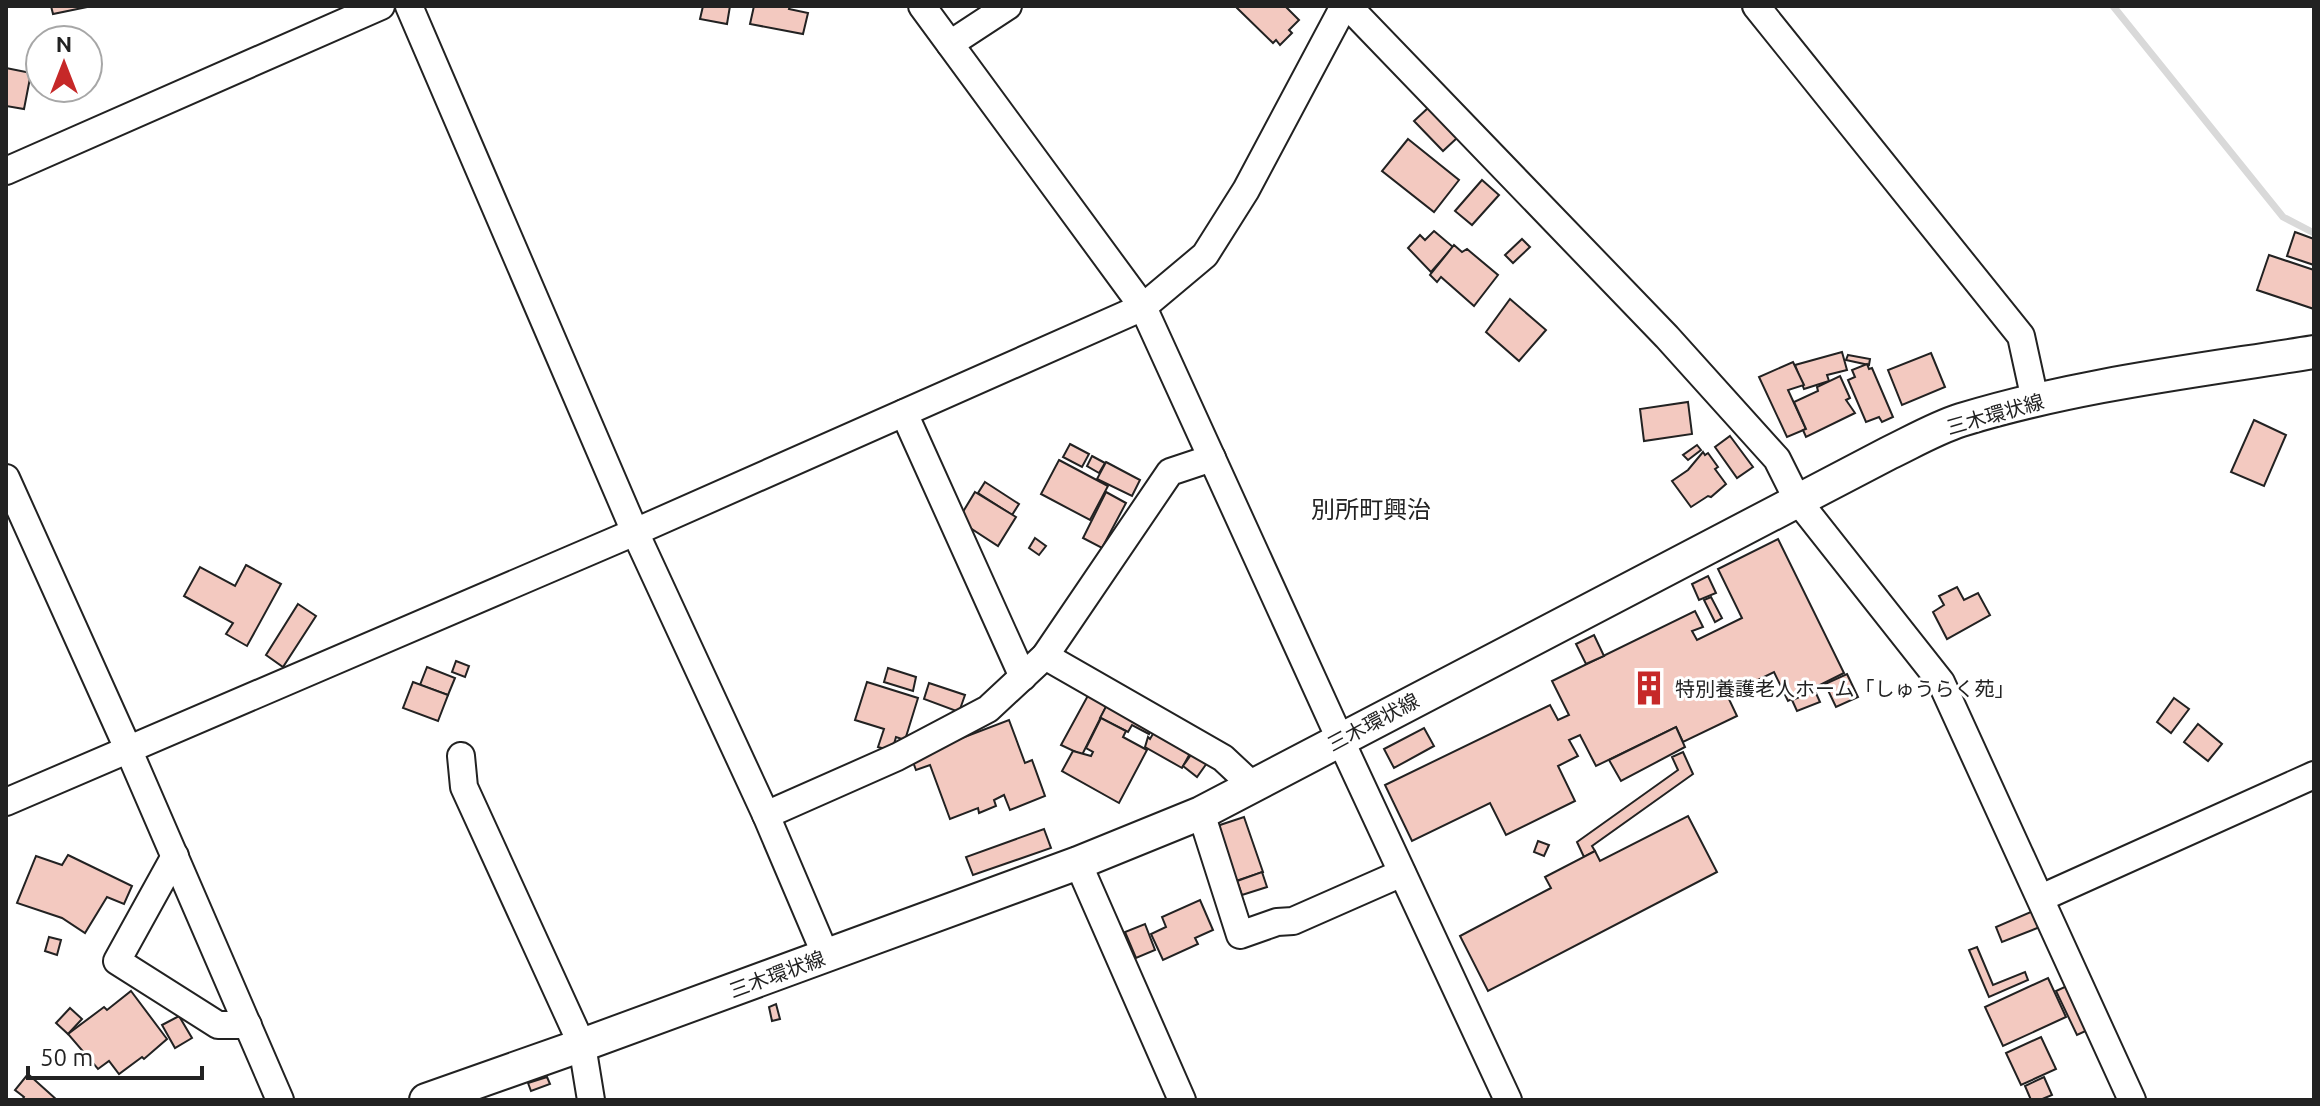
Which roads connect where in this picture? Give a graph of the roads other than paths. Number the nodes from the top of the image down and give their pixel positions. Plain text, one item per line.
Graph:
1 (381, 6) edge
2 (409, 6) edge
3 (922, 6) edge
4 (1008, 6) edge
5 (1346, 6) edge
6 (1756, 6) edge
7 (950, 44) junction
8 (6, 171) edge
9 (1143, 307) junction
10 (2314, 352) edge
11 (2035, 400) junction
12 (904, 413) junction
13 (1212, 458) junction
14 (6, 478) edge
15 (1798, 501) junction
16 (635, 532) junction
17 (1045, 656) junction
18 (1023, 677) junction
19 (1340, 739) junction
20 (129, 751) junction
21 (461, 756) dead end
22 (2314, 775) edge
23 (1253, 786) junction
24 (6, 802) edge
25 (1201, 813) junction
26 (766, 815) junction
27 (175, 856) junction
28 (1078, 863) junction
29 (1402, 873) junction
30 (2041, 898) junction
31 (826, 956) junction
32 (248, 1025) junction
33 (582, 1045) junction
34 (280, 1100) edge
35 (426, 1100) edge
36 (591, 1100) edge
37 (1182, 1100) edge
38 (1508, 1100) edge
39 (2132, 1100) edge

1 - 8 street
2 - 16 street
3 - 7 street
4 - 7 street
5 - 9 street
5 - 15 street
6 - 11 street
7 - 9 street
9 - 12 street
9 - 13 street
10 - 11 main road, 三木環状線
11 - 15 main road, 三木環状線
12 - 16 street
12 - 18 street
13 - 17 street
13 - 19 street
14 - 20 street
15 - 19 main road, 三木環状線
15 - 30 street
16 - 20 street
16 - 26 street
17 - 18 street
17 - 23 street
18 - 26 street
19 - 23 main road, 三木環状線
19 - 29 street
20 - 24 street
20 - 27 street
21 - 33 street
22 - 30 street
23 - 25 main road, 三木環状線
25 - 28 main road, 三木環状線
25 - 29 street
26 - 31 street
27 - 32 street
27 - 32 street
28 - 31 main road, 三木環状線
28 - 37 street
29 - 38 street
30 - 39 street
31 - 33 main road, 三木環状線
32 - 34 street
33 - 35 main road, 三木環状線
33 - 36 street

